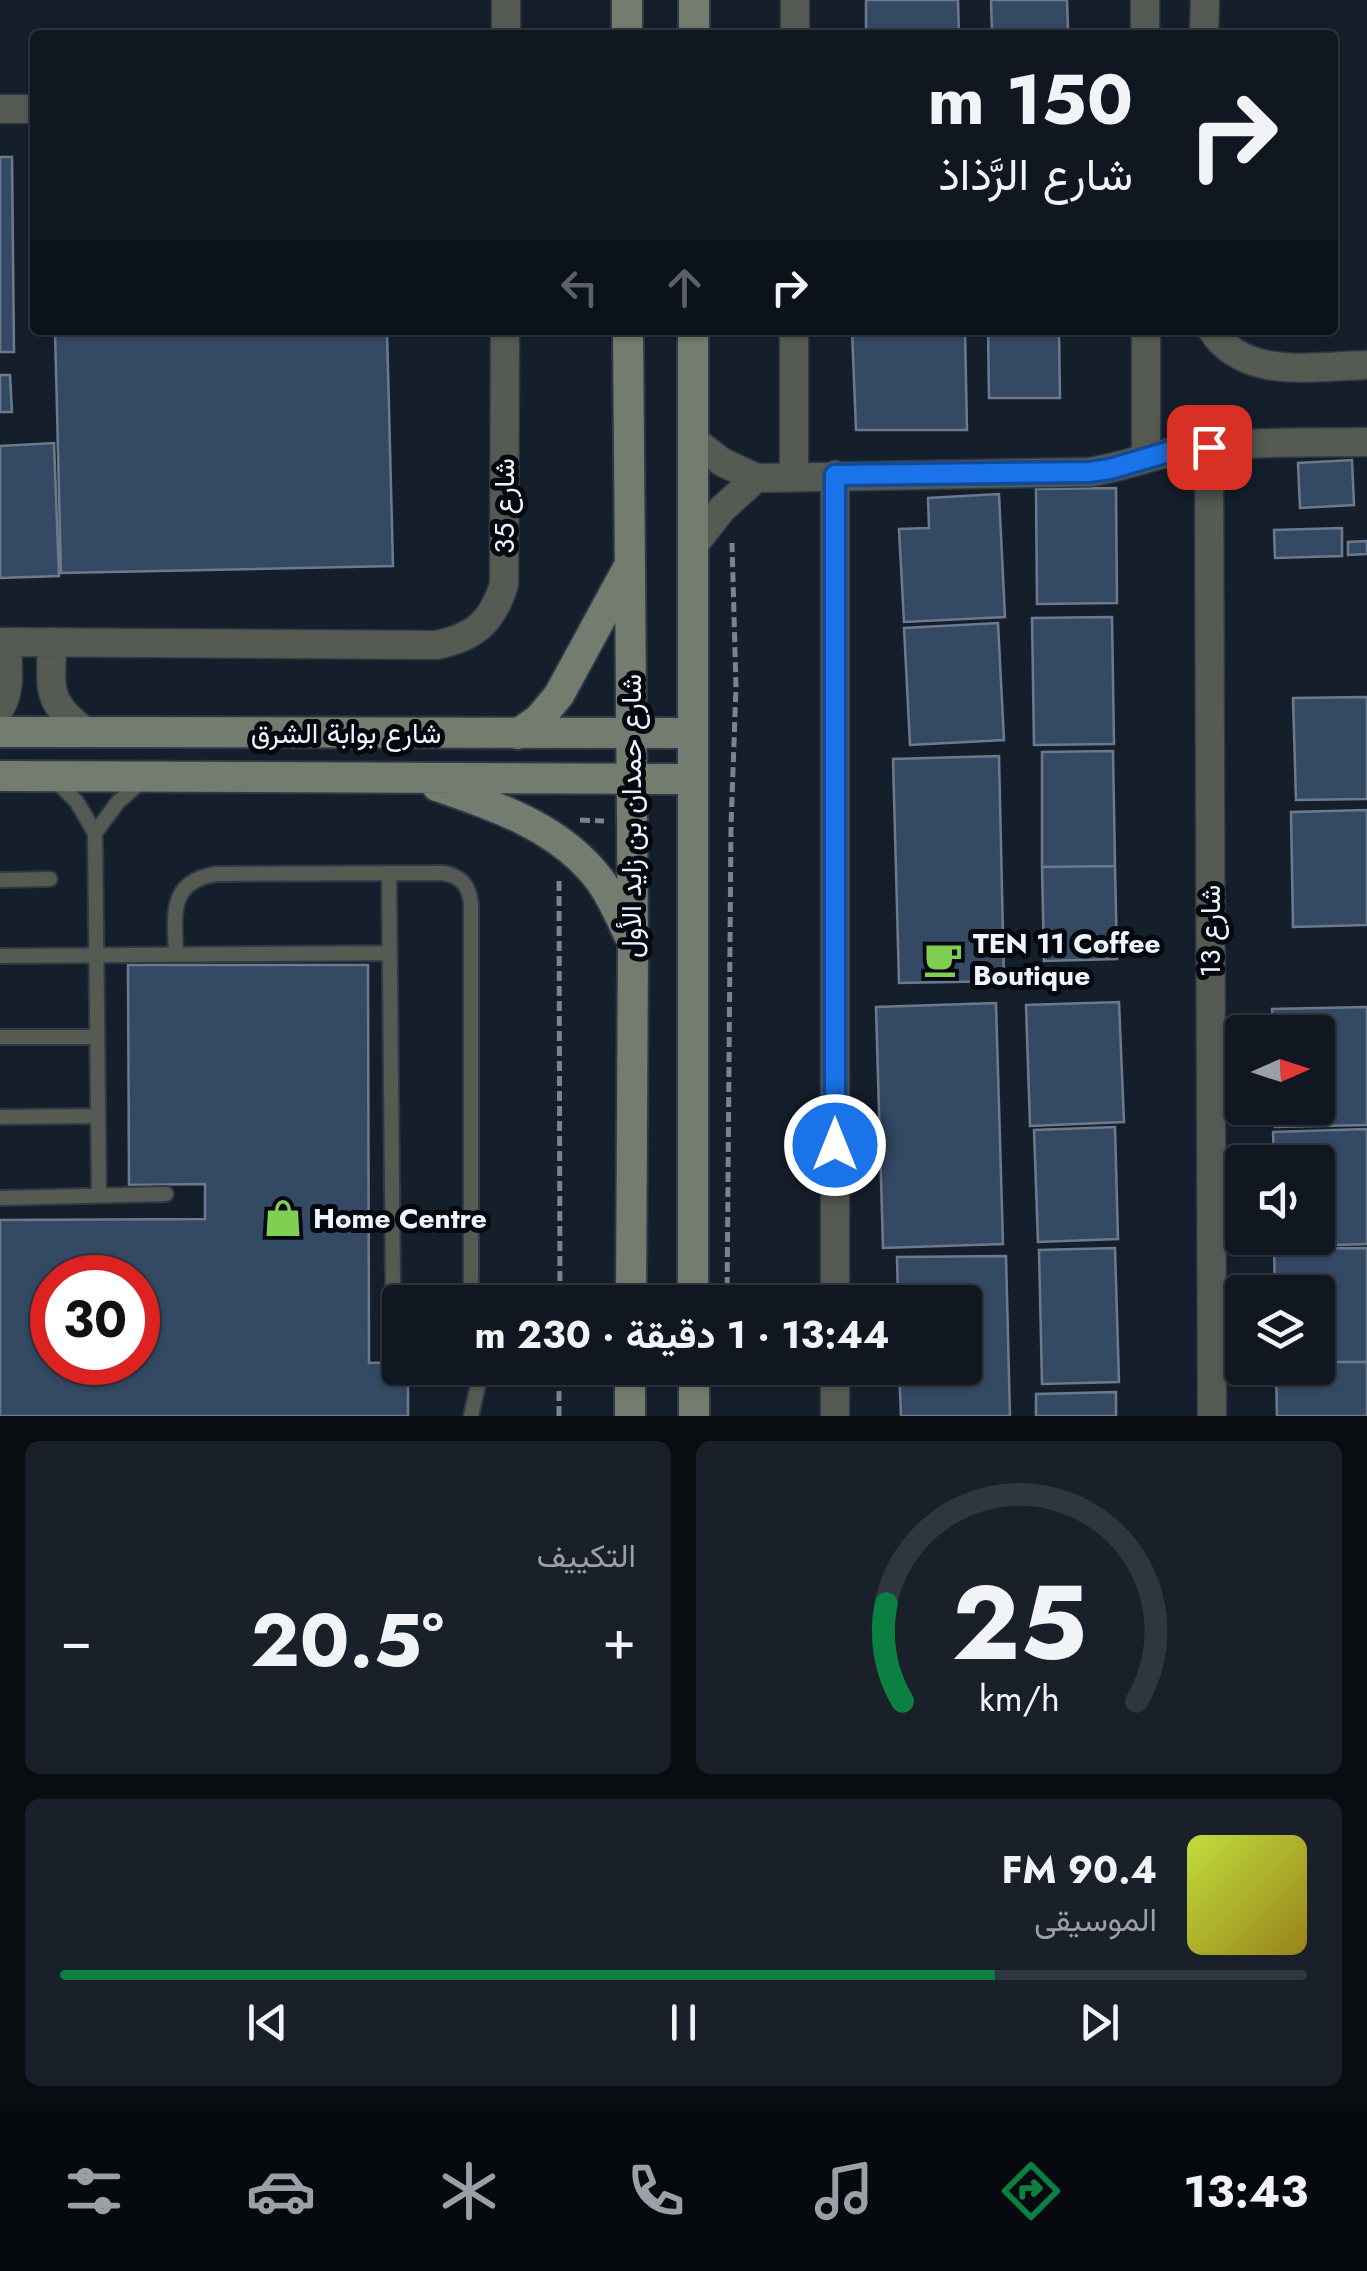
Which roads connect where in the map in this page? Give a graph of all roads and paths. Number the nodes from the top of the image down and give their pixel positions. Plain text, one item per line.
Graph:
1 (506, 0) edge
2 (627, 0) edge
3 (694, 0) edge
4 (795, 0) edge
5 (1145, 0) edge
6 (1205, 0) edge
7 (506, 30) edge
8 (627, 30) edge
9 (694, 30) edge
10 (795, 30) edge
11 (1145, 30) edge
12 (1204, 30) edge
13 (0, 109) edge
14 (30, 109) edge
15 (505, 335) edge
16 (628, 335) edge
17 (693, 335) edge
18 (794, 335) edge
19 (1146, 335) edge
20 (1216, 335) edge
21 (1367, 364) edge
22 (692, 438) junction
23 (1367, 442) edge
24 (1209, 447) junction
25 (1146, 458) junction
26 (835, 475) junction
27 (794, 476) junction
28 (756, 478) junction
29 (732, 500) junction
30 (692, 546) junction
31 (630, 566) junction
32 (4, 642) edge
33 (52, 642) junction
34 (0, 708) edge
35 (0, 732) edge
36 (87, 732) junction
37 (631, 733) junction
38 (693, 733) junction
39 (518, 734) junction
40 (0, 776) edge
41 (50, 776) junction
42 (149, 777) junction
43 (415, 779) junction
44 (631, 779) junction
45 (693, 779) junction
46 (95, 834) junction
47 (558, 840) junction
48 (390, 873) junction
49 (50, 879) dead end
50 (0, 880) edge
51 (633, 942) junction
52 (390, 953) junction
53 (176, 955) junction
54 (0, 956) edge
55 (96, 956) junction
56 (0, 1037) edge
57 (97, 1037) junction
58 (98, 1116) junction
59 (0, 1117) edge
60 (166, 1194) dead end
61 (98, 1196) junction
62 (0, 1198) edge
63 (393, 1285) edge
64 (472, 1285) edge
65 (560, 1285) edge
66 (627, 1285) edge
67 (694, 1285) edge
68 (727, 1285) edge
69 (835, 1285) edge
70 (478, 1385) edge
71 (559, 1385) edge
72 (630, 1385) edge
73 (694, 1385) edge
74 (835, 1385) edge
75 (470, 1416) edge
76 (559, 1416) edge
77 (630, 1416) edge
78 (694, 1416) edge
79 (835, 1416) edge
80 (1212, 1416) edge

1 - 7 street
2 - 8 main road
3 - 9 main road
4 - 10 street
5 - 11 street
6 - 12 street
13 - 14 street
15 - 33 street, شارع 35
16 - 31 main road, شارع حمدان بن زايد الأول
17 - 22 main road
18 - 27 street
19 - 25 street
20 - 21 street
22 - 28 street
22 - 30 main road
23 - 24 street
24 - 25 street
24 - 80 street, شارع 13
25 - 26 street
26 - 27 street
26 - 69 street
27 - 28 street
28 - 29 street
29 - 30 street
29 - 68 path
30 - 38 main road
31 - 37 main road, شارع حمدان بن زايد الأول
31 - 39 main road
32 - 33 street
32 - 34 street
33 - 36 street
35 - 36 main road, شارع بوابة الشرق
36 - 39 main road, شارع بوابة الشرق
37 - 38 main road, شارع بوابة الشرق
37 - 39 main road, شارع بوابة الشرق
37 - 44 main road, شارع حمدان بن زايد الأول
38 - 45 main road
40 - 41 main road, شارع بوابة الشرق
41 - 42 main road, شارع بوابة الشرق
41 - 46 lane
42 - 43 main road, شارع بوابة الشرق
42 - 46 lane
43 - 44 main road, شارع بوابة الشرق
43 - 47 main road
44 - 45 main road, شارع بوابة الشرق
44 - 51 main road, شارع حمدان بن زايد الأول
45 - 67 main road
46 - 55 lane
47 - 51 main road
47 - 65 path
48 - 52 lane
48 - 53 lane
48 - 64 lane
49 - 50 lane
51 - 66 main road, شارع حمدان بن زايد الأول
52 - 53 lane
52 - 63 lane
53 - 55 lane
54 - 55 lane
55 - 57 lane
56 - 57 lane
57 - 58 lane
58 - 59 lane
58 - 61 lane
60 - 61 lane
61 - 62 lane
70 - 75 lane
71 - 76 path
72 - 77 main road
73 - 78 main road
74 - 79 street

